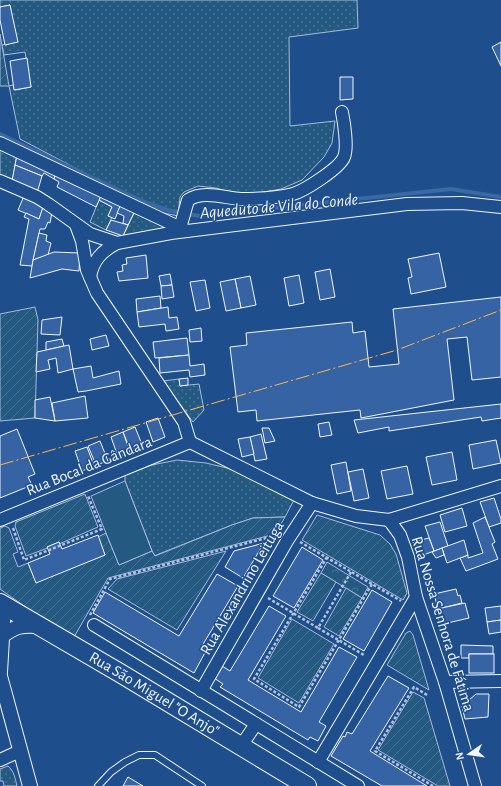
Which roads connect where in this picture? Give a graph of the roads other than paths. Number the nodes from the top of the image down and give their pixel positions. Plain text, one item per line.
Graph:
1 (342, 112) dead end
2 (0, 143) edge
3 (0, 181) edge
4 (501, 207) edge
5 (76, 225) junction
6 (184, 229) junction
7 (117, 244) junction
8 (90, 279) junction
9 (190, 442) junction
10 (501, 486) edge
11 (312, 503) junction
12 (0, 520) edge
13 (389, 520) junction
14 (416, 597) junction
15 (1, 604) edge
16 (94, 625) road end
17 (40, 626) junction
18 (2, 636) junction
19 (0, 672) edge
20 (0, 676) edge
21 (501, 681) edge
22 (445, 682) junction
23 (201, 691) junction
24 (256, 724) junction
25 (241, 746) junction
26 (20, 751) junction
27 (0, 760) edge
28 (318, 762) junction
29 (301, 785) edge
30 (30, 786) edge
31 (98, 786) edge
32 (202, 786) edge
33 (358, 786) edge
34 (475, 786) edge

1 - 6 street
2 - 6 street
3 - 5 street
4 - 6 street
5 - 7 street
5 - 8 street
6 - 7 street
7 - 8 street
8 - 9 street
9 - 11 street
9 - 12 street, Rua Bocal da Gândara
10 - 13 street
11 - 13 street
11 - 23 street, Rua Alexandrino Leituga
13 - 14 street, Rua Nossa Senhora de Fátima
14 - 22 street, Rua Nossa Senhora de Fátima
14 - 28 street
15 - 17 main road, Rua São Miguel "O Anjo"
15 - 18 street
16 - 23 street
17 - 18 street
17 - 25 main road, Rua São Miguel "O Anjo"
18 - 19 street
20 - 26 street
21 - 22 street
22 - 34 street, Rua Nossa Senhora de Fátima
23 - 24 street
24 - 25 street
24 - 28 street
25 - 29 main road, Rua São Miguel "O Anjo"
26 - 27 street
26 - 30 street
28 - 33 street
31 - 32 lane

